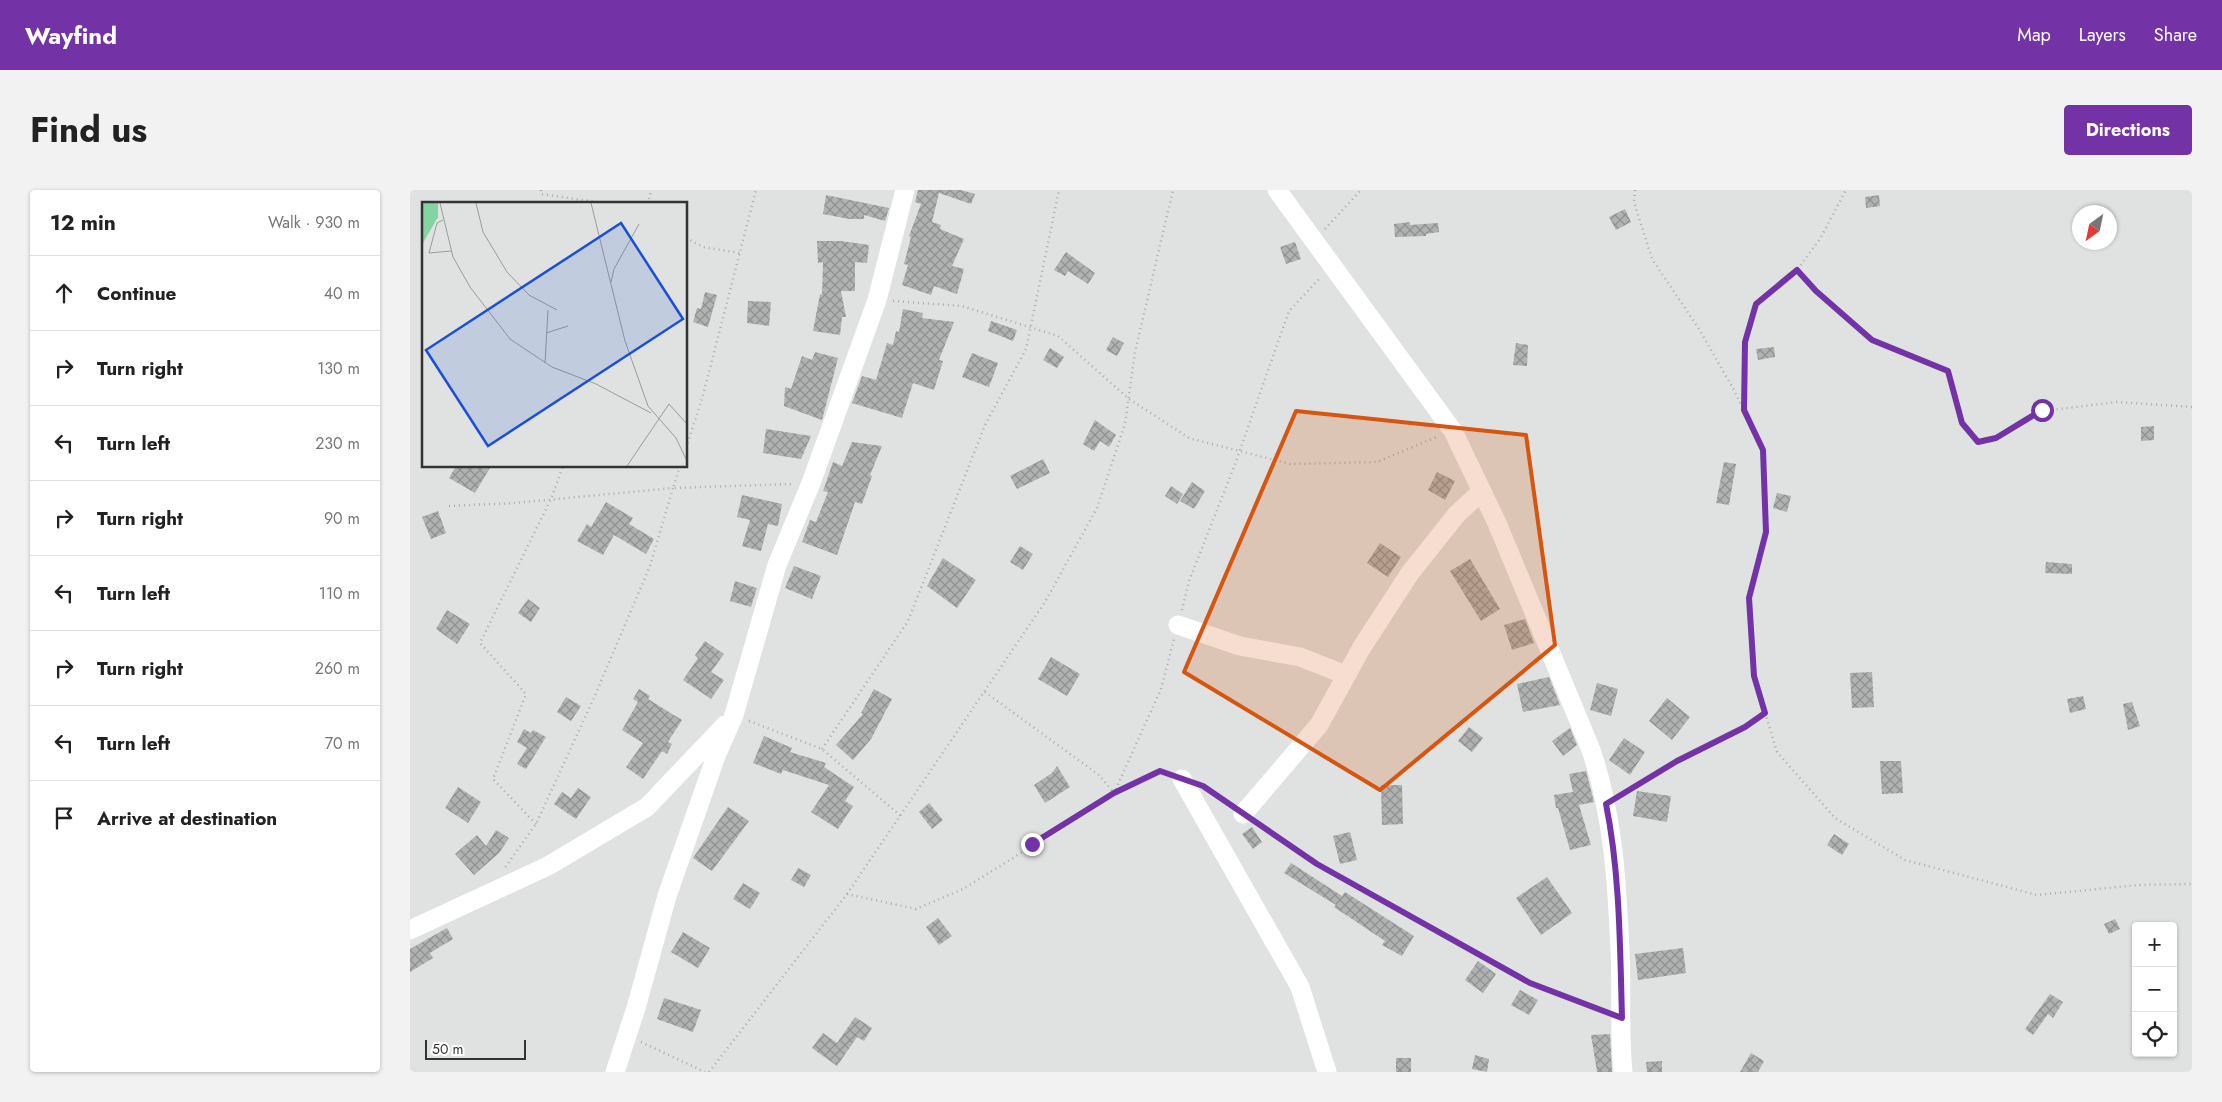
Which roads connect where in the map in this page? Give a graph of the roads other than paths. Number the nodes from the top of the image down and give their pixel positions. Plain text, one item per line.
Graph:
1 (905, 190) edge
2 (1277, 190) edge
3 (1482, 491) junction
4 (1178, 626) road end
5 (1346, 675) junction
6 (734, 715) junction
7 (1182, 779) road end
8 (1244, 814) road end
9 (410, 930) edge
10 (615, 1072) edge
11 (1327, 1072) edge
12 (1623, 1072) edge

1 - 6 street
2 - 3 street
3 - 5 street
3 - 12 street
4 - 5 street
5 - 8 street
6 - 9 street
6 - 10 street
7 - 11 street

